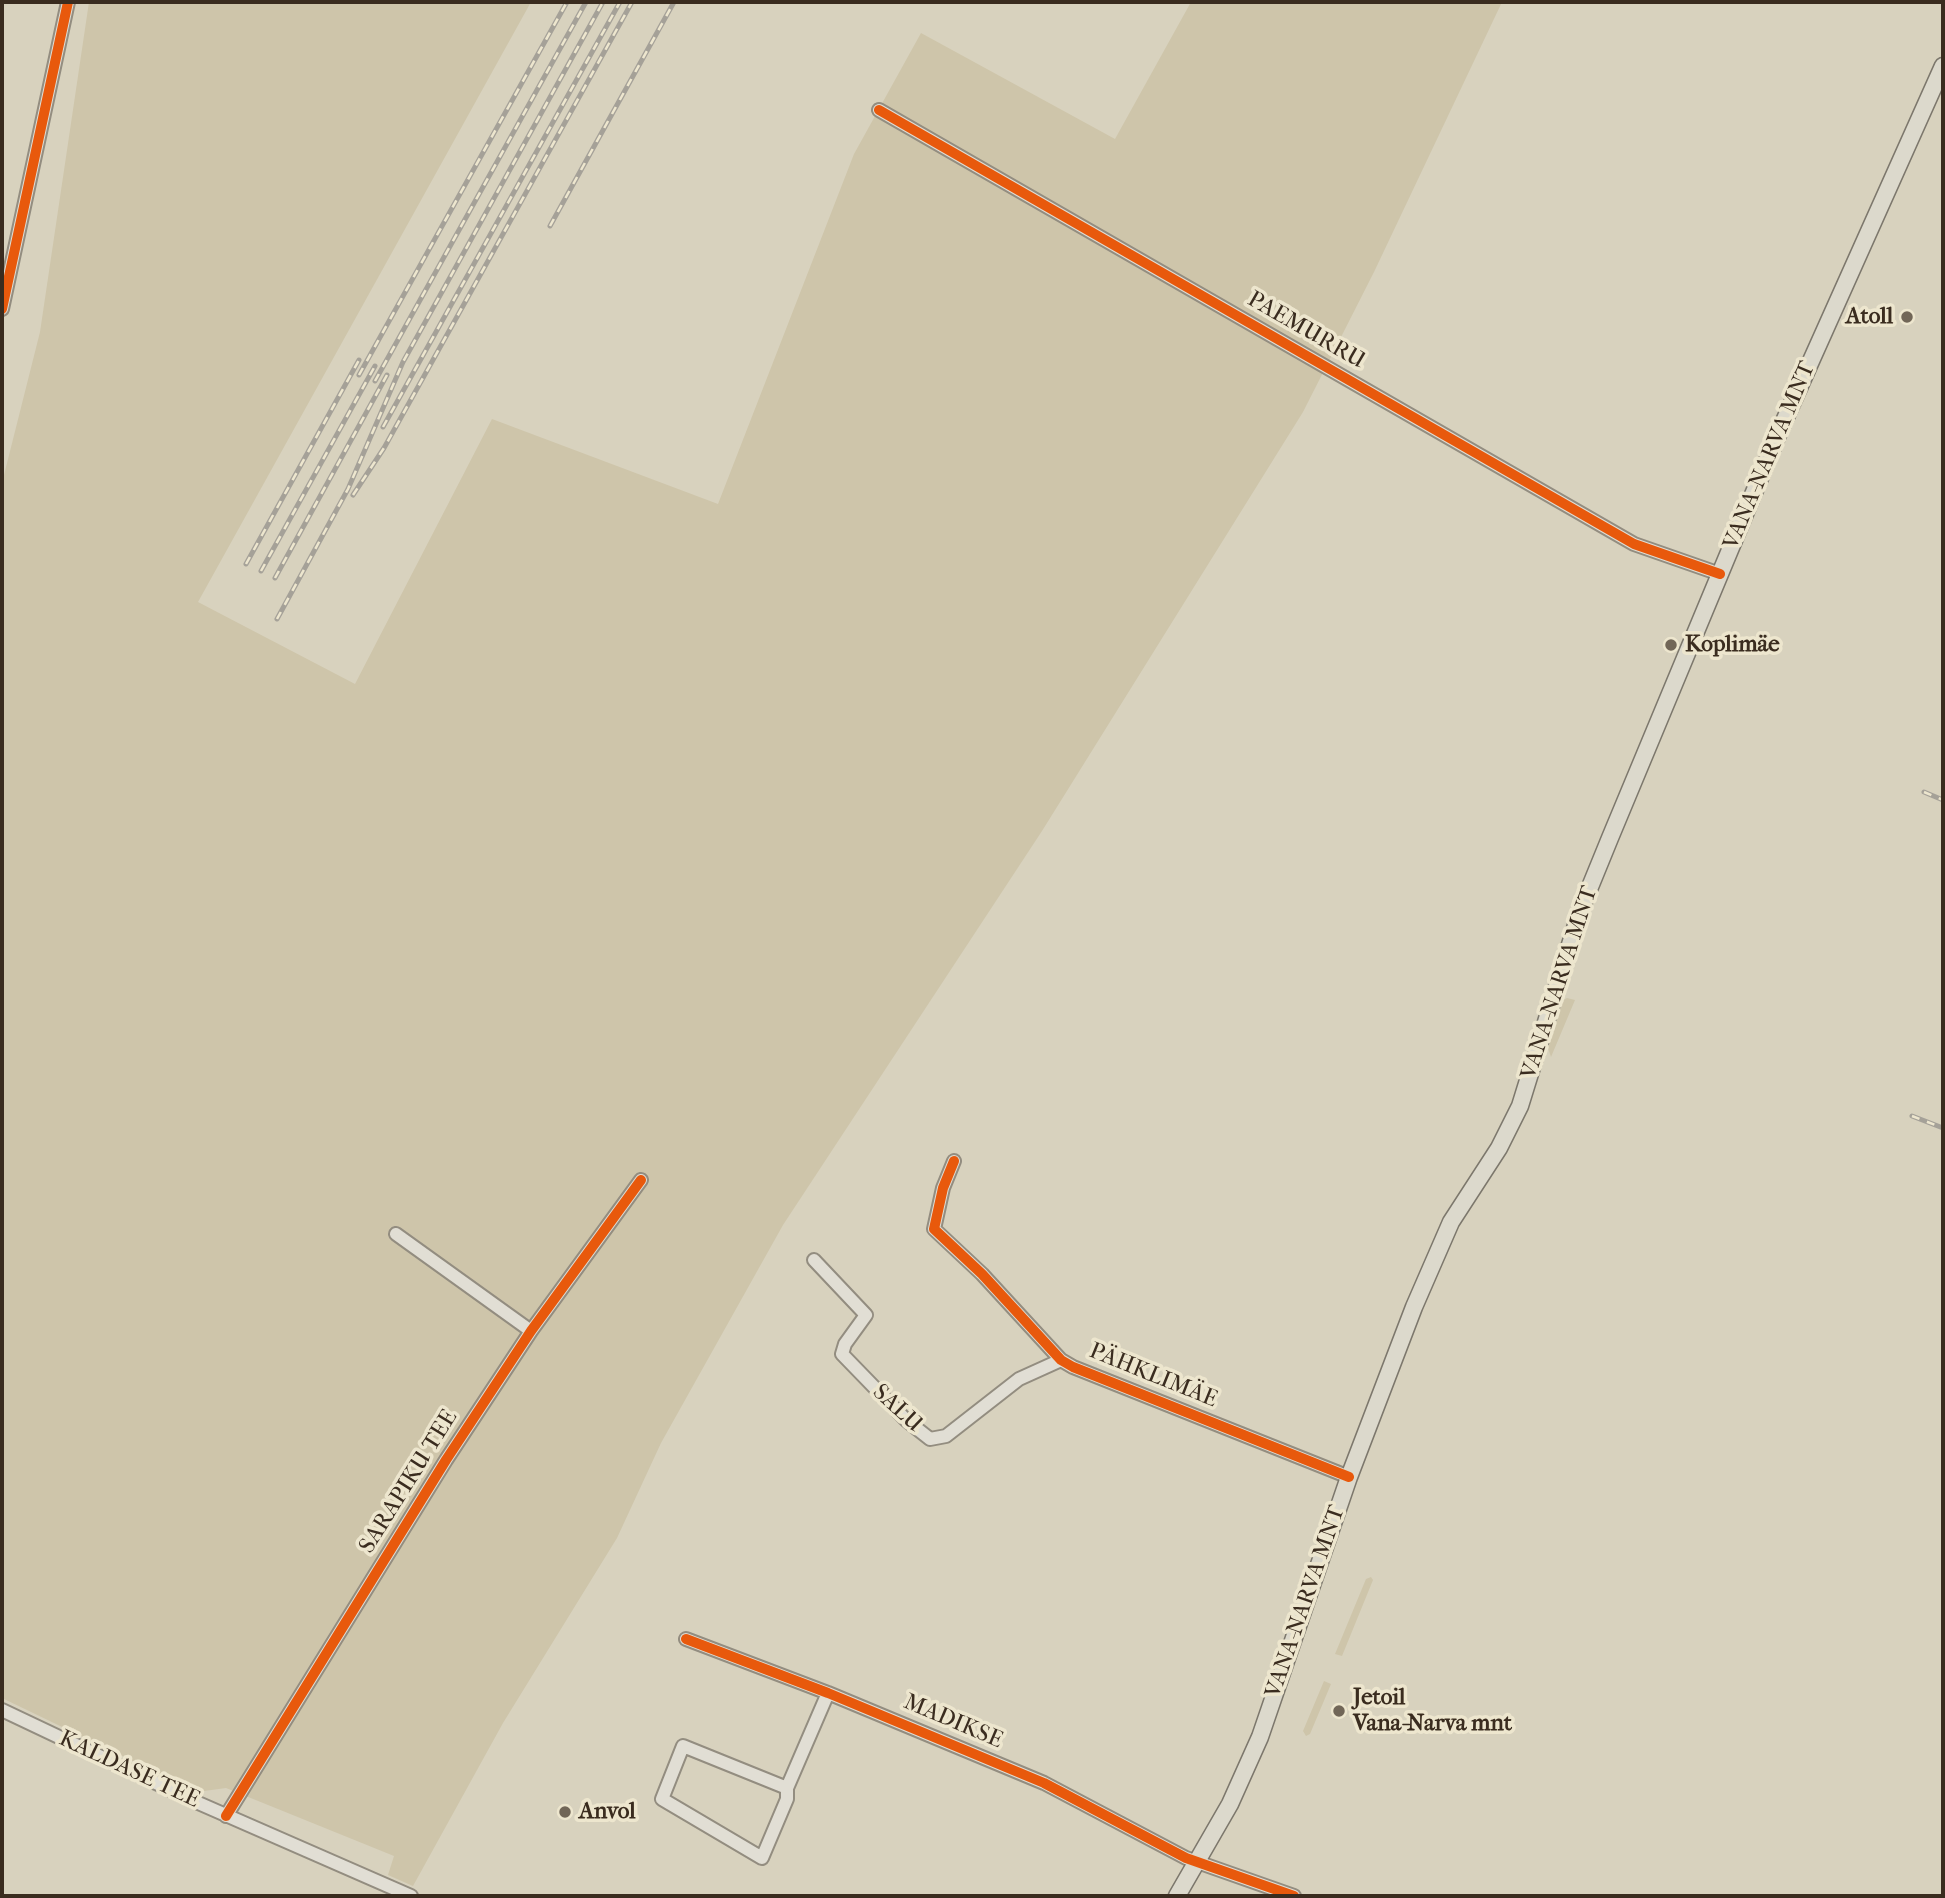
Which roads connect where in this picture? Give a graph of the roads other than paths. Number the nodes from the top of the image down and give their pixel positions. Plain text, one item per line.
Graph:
1 (68, 2) edge
2 (1943, 66) edge
3 (879, 110) dead end
4 (2, 309) edge
5 (1720, 574) junction
6 (954, 1161) dead end
7 (641, 1180) dead end
8 (396, 1234) dead end
9 (814, 1261) dead end
10 (531, 1331) junction
11 (1061, 1360) junction
12 (1349, 1477) junction
13 (686, 1639) dead end
14 (828, 1692) junction
15 (2, 1710) edge
16 (787, 1788) junction
17 (226, 1816) junction
18 (1197, 1862) junction
19 (411, 1896) edge
20 (1177, 1896) edge
21 (1294, 1896) edge

1 - 4 street
2 - 5 main road, VANA-NARVA MNT
3 - 5 street, PAEMURRU
5 - 12 main road, VANA-NARVA MNT
6 - 11 street, PÄHKLIMÄE
7 - 10 street, SARAPIKU TEE
8 - 10 street
9 - 11 street, SALU
10 - 17 street, SARAPIKU TEE
11 - 12 street, PÄHKLIMÄE
12 - 18 main road, VANA-NARVA MNT
13 - 14 street, MADIKSE
14 - 16 street
14 - 18 street, MADIKSE
15 - 17 street, KALDASE TEE
16 - 16 street
17 - 19 street, KALDASE TEE
18 - 20 main road, VANA-NARVA MNT
18 - 21 street, MADIKSE

